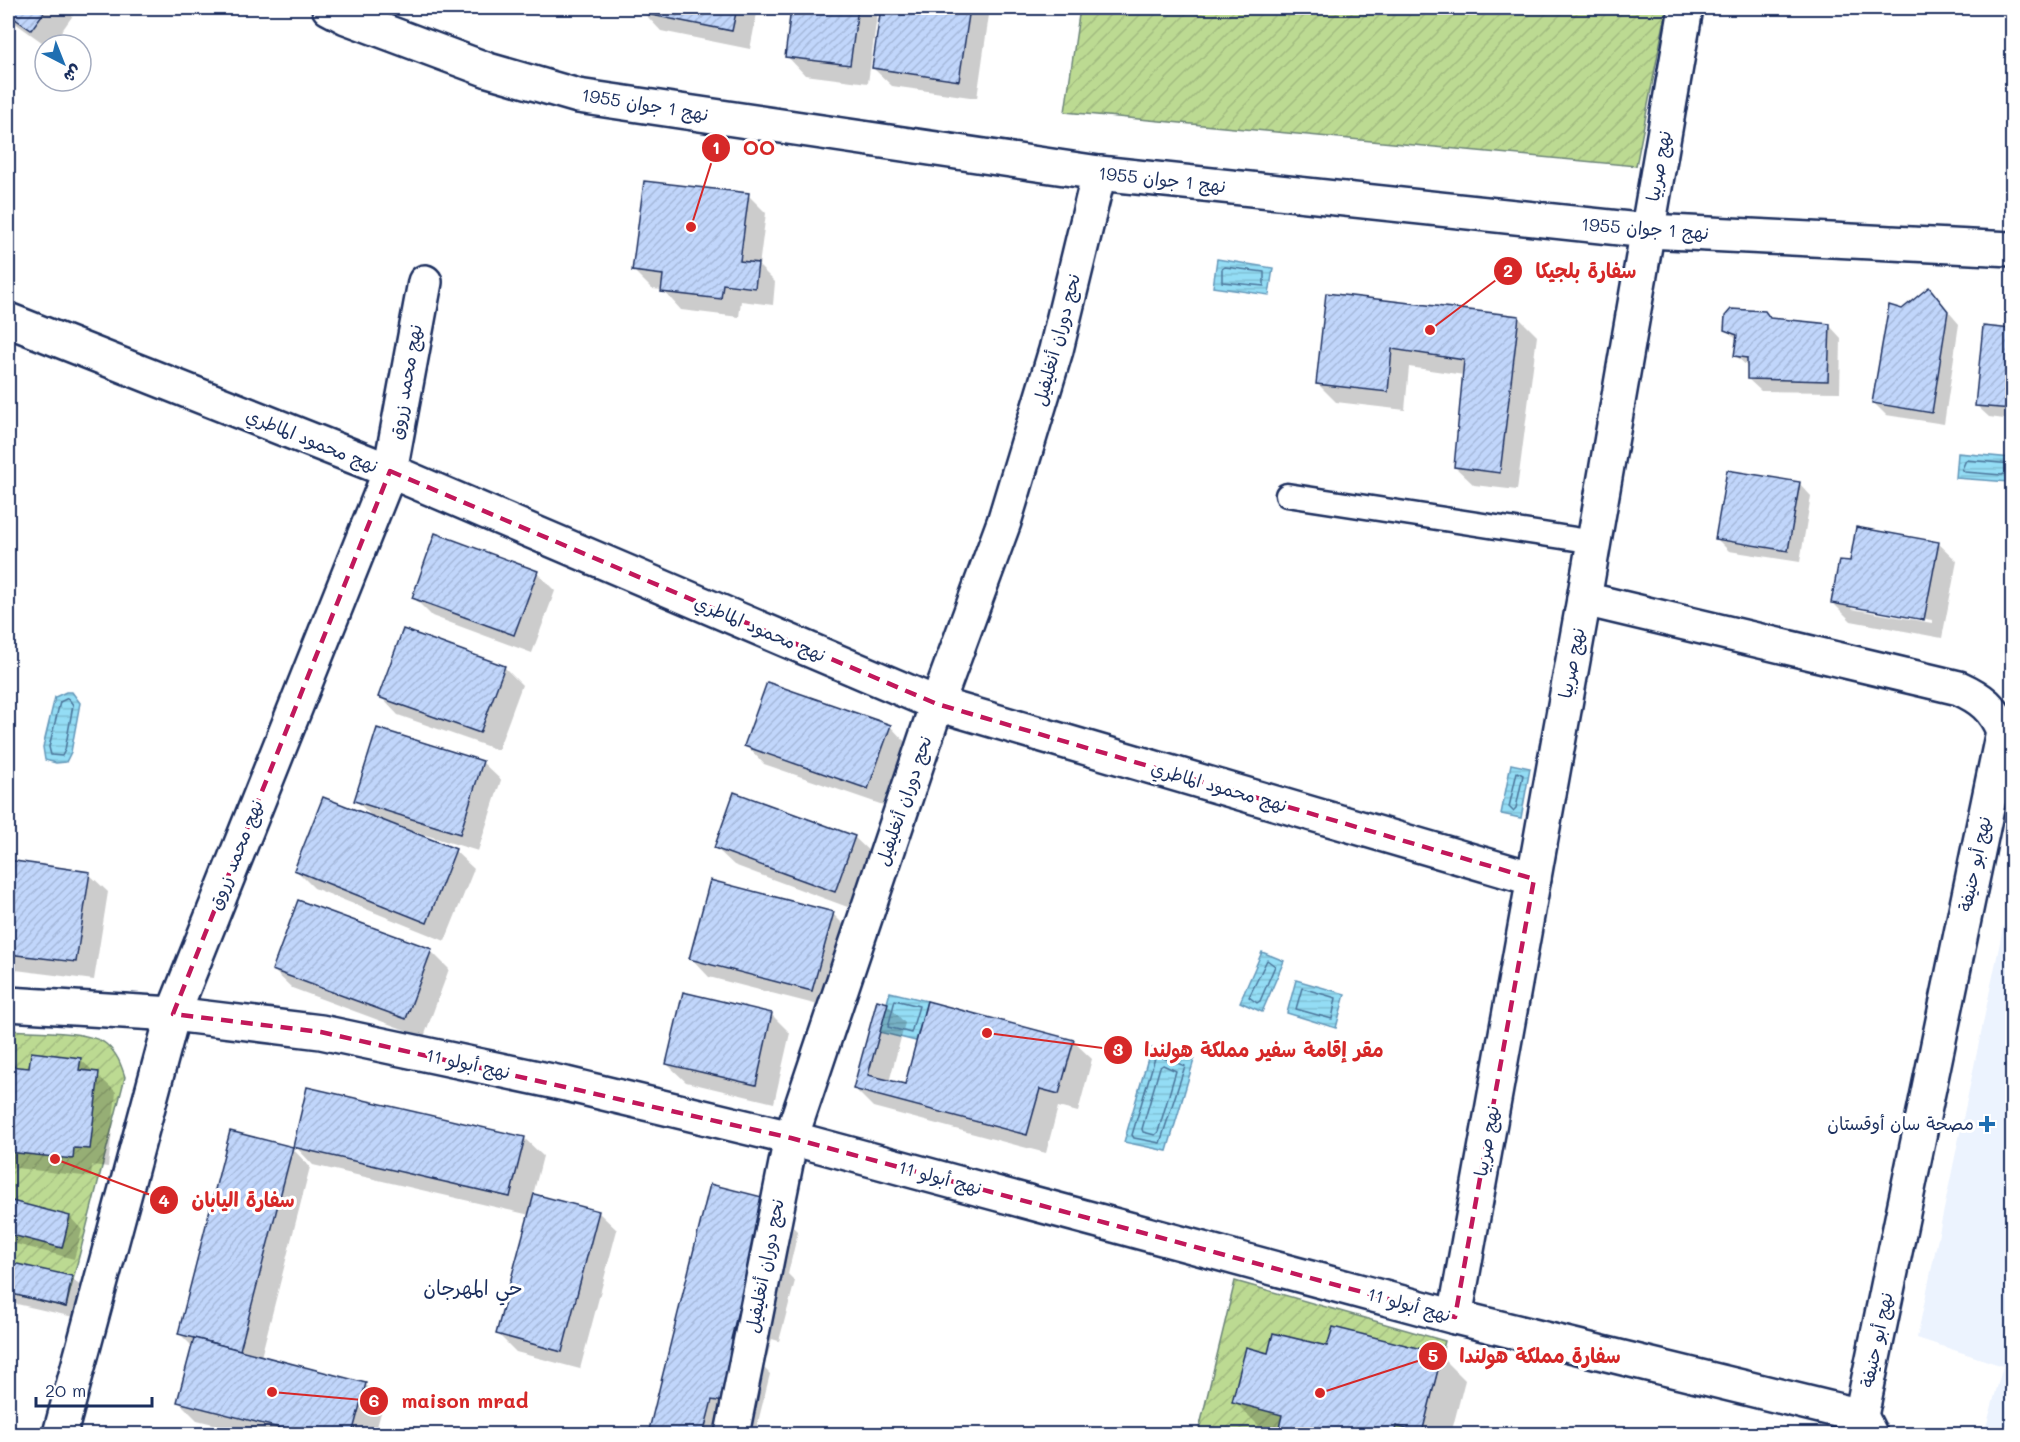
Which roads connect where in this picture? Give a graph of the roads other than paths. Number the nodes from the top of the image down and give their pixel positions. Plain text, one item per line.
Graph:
1 (329, 8) edge
2 (1686, 8) edge
3 (1099, 173) junction
4 (1648, 231) junction
5 (2013, 249) edge
6 (424, 282) dead end
7 (8, 320) edge
8 (390, 471) junction
9 (1287, 495) dead end
10 (1594, 542) junction
11 (1584, 599) junction
12 (937, 704) junction
13 (1534, 879) junction
14 (8, 1004) edge
15 (173, 1014) junction
16 (791, 1138) junction
17 (1455, 1317) junction
18 (1866, 1425) edge
19 (60, 1434) edge
20 (732, 1434) edge

1 - 3 street, نهج 1 جوان 1955
2 - 4 street, نهج صربيا
3 - 4 street, نهج 1 جوان 1955
3 - 12 street, نحج دوران أنغليفيل
4 - 5 street, نهج 1 جوان 1955
4 - 10 street, نهج صربيا
6 - 8 street, نهج محمد زروق
7 - 8 street, نهج محمود الماطري
8 - 12 street, نهج محمود الماطري
8 - 15 street, نهج محمد زروق
9 - 10 lane
10 - 11 street, نهج صربيا
11 - 13 street, نهج صربيا
11 - 18 street, نهج أبو حنيفة
12 - 13 street, نهج محمود الماطري
12 - 16 street, نحج دوران أنغليفيل
13 - 17 street, نهج صربيا
14 - 15 street, نهج أبولو 11
15 - 16 street, نهج أبولو 11
15 - 19 street, نهج محمد زروق
16 - 17 street, نهج أبولو 11
16 - 20 street, نحج دوران أنغليفيل
17 - 18 street, نهج أبولو 11

